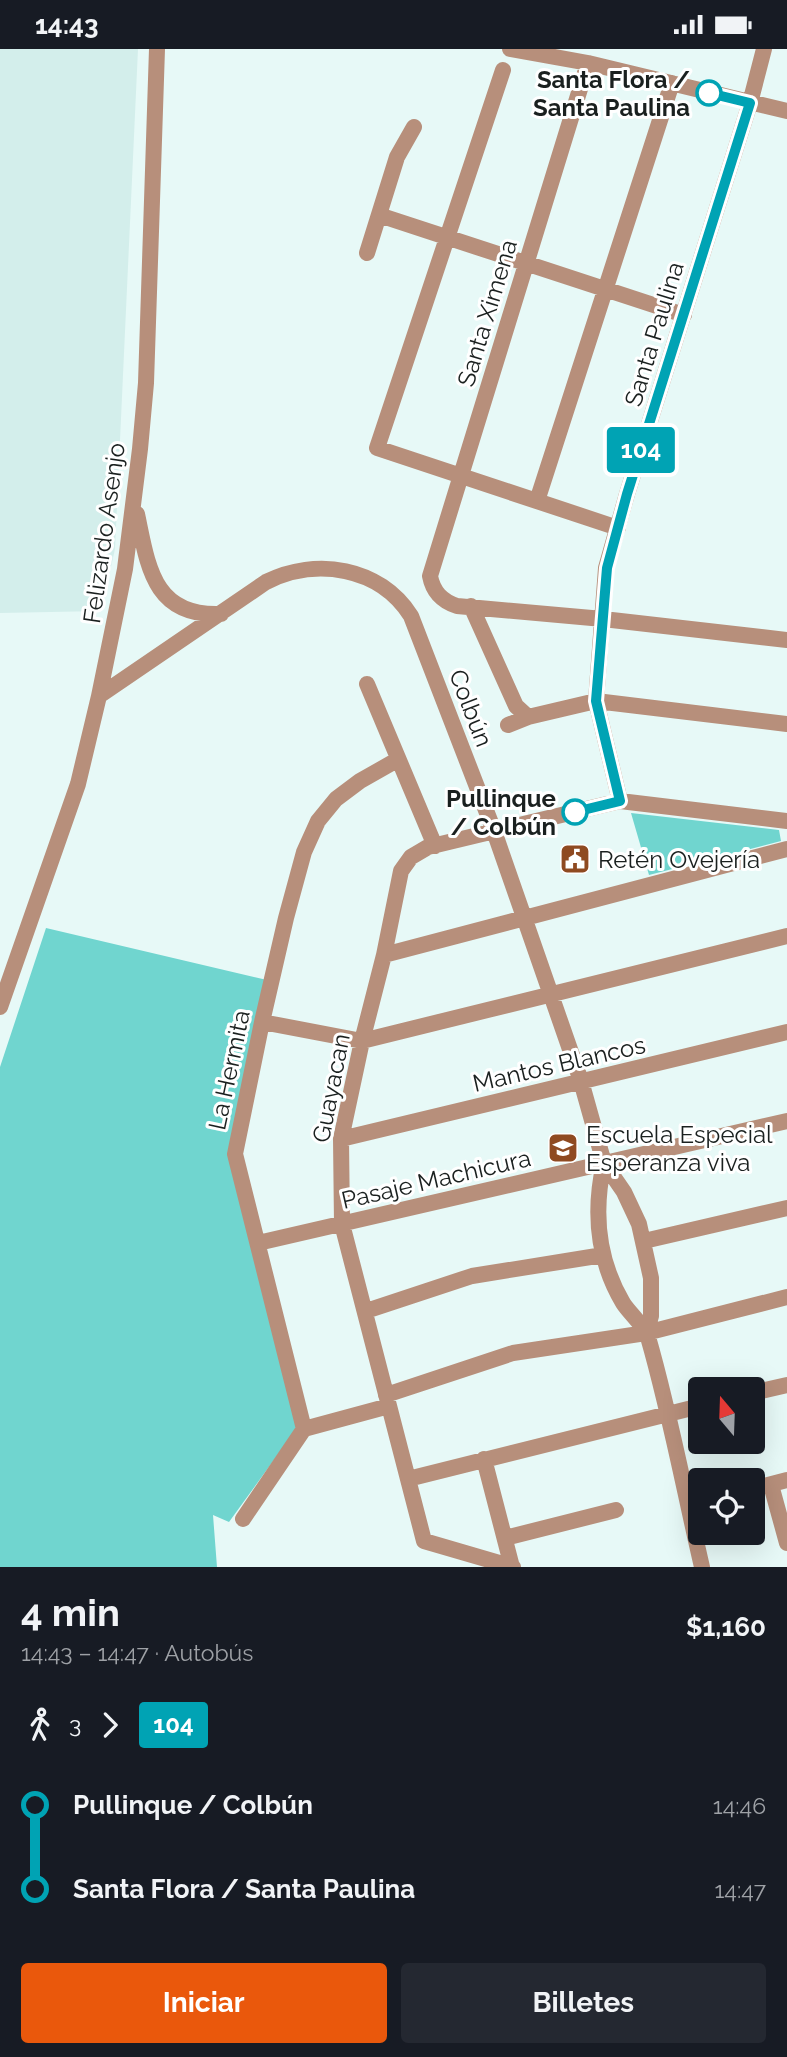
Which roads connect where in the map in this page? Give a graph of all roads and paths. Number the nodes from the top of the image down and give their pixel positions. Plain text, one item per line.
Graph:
1 (157, 49) edge
2 (510, 49) edge
3 (764, 49) edge
4 (589, 63) junction
5 (503, 70) dead end
6 (672, 83) junction
7 (750, 103) junction
8 (787, 111) edge
9 (414, 127) dead end
10 (379, 215) junction
11 (447, 237) junction
12 (367, 253) dead end
13 (526, 263) junction
14 (606, 288) junction
15 (684, 315) junction
16 (460, 476) junction
17 (134, 502) junction
18 (537, 502) junction
19 (618, 529) junction
20 (471, 606) junction
21 (221, 614) junction
22 (603, 619) junction
23 (787, 640) edge
24 (367, 684) dead end
25 (99, 696) junction
26 (596, 701) junction
27 (528, 717) junction
28 (787, 724) edge
29 (508, 725) dead end
30 (397, 760) junction
31 (620, 801) junction
32 (787, 821) edge
33 (494, 831) junction
34 (435, 846) junction
35 (787, 849) edge
36 (524, 919) junction
37 (787, 936) edge
38 (384, 955) junction
39 (550, 995) junction
40 (0, 1007) edge
41 (262, 1022) junction
42 (787, 1032) edge
43 (362, 1041) junction
44 (581, 1081) junction
45 (787, 1121) edge
46 (341, 1139) junction
47 (604, 1163) junction
48 (787, 1208) edge
49 (342, 1224) junction
50 (644, 1241) junction
51 (258, 1243) junction
52 (603, 1255) junction
53 (787, 1297) edge
54 (366, 1311) junction
55 (646, 1333) junction
56 (787, 1385) edge
57 (765, 1390) edge
58 (387, 1400) junction
59 (688, 1409) edge
60 (668, 1414) junction
61 (304, 1429) junction
62 (484, 1459) junction
63 (408, 1479) junction
64 (787, 1480) edge
65 (688, 1483) edge
66 (771, 1485) junction
67 (765, 1486) edge
68 (615, 1510) dead end
69 (243, 1520) dead end
70 (785, 1533) edge
71 (505, 1538) junction
72 (699, 1545) edge
73 (512, 1567) edge
74 (702, 1567) edge

1 - 17 street, Felizardo Asenjo
2 - 4 street
3 - 7 street, Santa Paulina
4 - 6 street
4 - 13 street, Santa Ximena
5 - 11 street
6 - 7 street
6 - 14 street
7 - 8 street
7 - 15 street, Santa Paulina
9 - 10 street
10 - 11 street
10 - 12 street
11 - 13 street
11 - 16 street
13 - 14 street
13 - 16 street, Santa Ximena
14 - 15 street
14 - 18 street
15 - 19 street, Santa Paulina
16 - 18 street
16 - 20 street, Santa Ximena
17 - 21 street
17 - 25 street, Felizardo Asenjo
18 - 19 street
19 - 22 street, Santa Paulina
20 - 22 street
20 - 27 street
21 - 25 street, Colbún
21 - 33 street, Colbún
22 - 23 street
22 - 26 street, Santa Paulina
24 - 30 street
25 - 40 street, Felizardo Asenjo
26 - 27 street
26 - 28 street
26 - 31 street, Santa Paulina
27 - 29 street
30 - 34 street
30 - 41 street, La Hermita
31 - 32 street
31 - 33 street, Guayacan
33 - 34 street, Guayacan
33 - 36 street, Colbún
34 - 38 street, Guayacan
35 - 36 street
36 - 38 street
36 - 39 street, Colbún
37 - 39 street
38 - 43 street, Guayacan
39 - 43 street
39 - 44 street, Colbún
41 - 43 street
41 - 51 street, La Hermita
42 - 44 street, Mantos Blancos
43 - 46 street, Guayacan
44 - 46 street, Mantos Blancos
44 - 47 street, Colbún
45 - 47 street, Pasaje Machicura
46 - 49 street, Guayacan
47 - 49 street, Pasaje Machicura
47 - 50 street, Colbún
47 - 52 street, Colbún
48 - 50 street
49 - 51 street, Pasaje Machicura
49 - 54 street, Guayacan
50 - 55 street, Colbún
51 - 61 street, La Hermita
52 - 54 street
52 - 55 street, Colbún
53 - 55 street
54 - 58 street, Guayacan
55 - 58 street
55 - 60 street, Colbún
56 - 57 street
58 - 61 street
58 - 63 street, Guayacan
59 - 60 street
60 - 62 street
60 - 65 street, Colbún
61 - 69 street
62 - 63 street
62 - 71 street
63 - 73 street, Guayacan
64 - 66 street
66 - 67 street
66 - 70 street
68 - 71 street
71 - 73 street
72 - 74 street, Colbún

